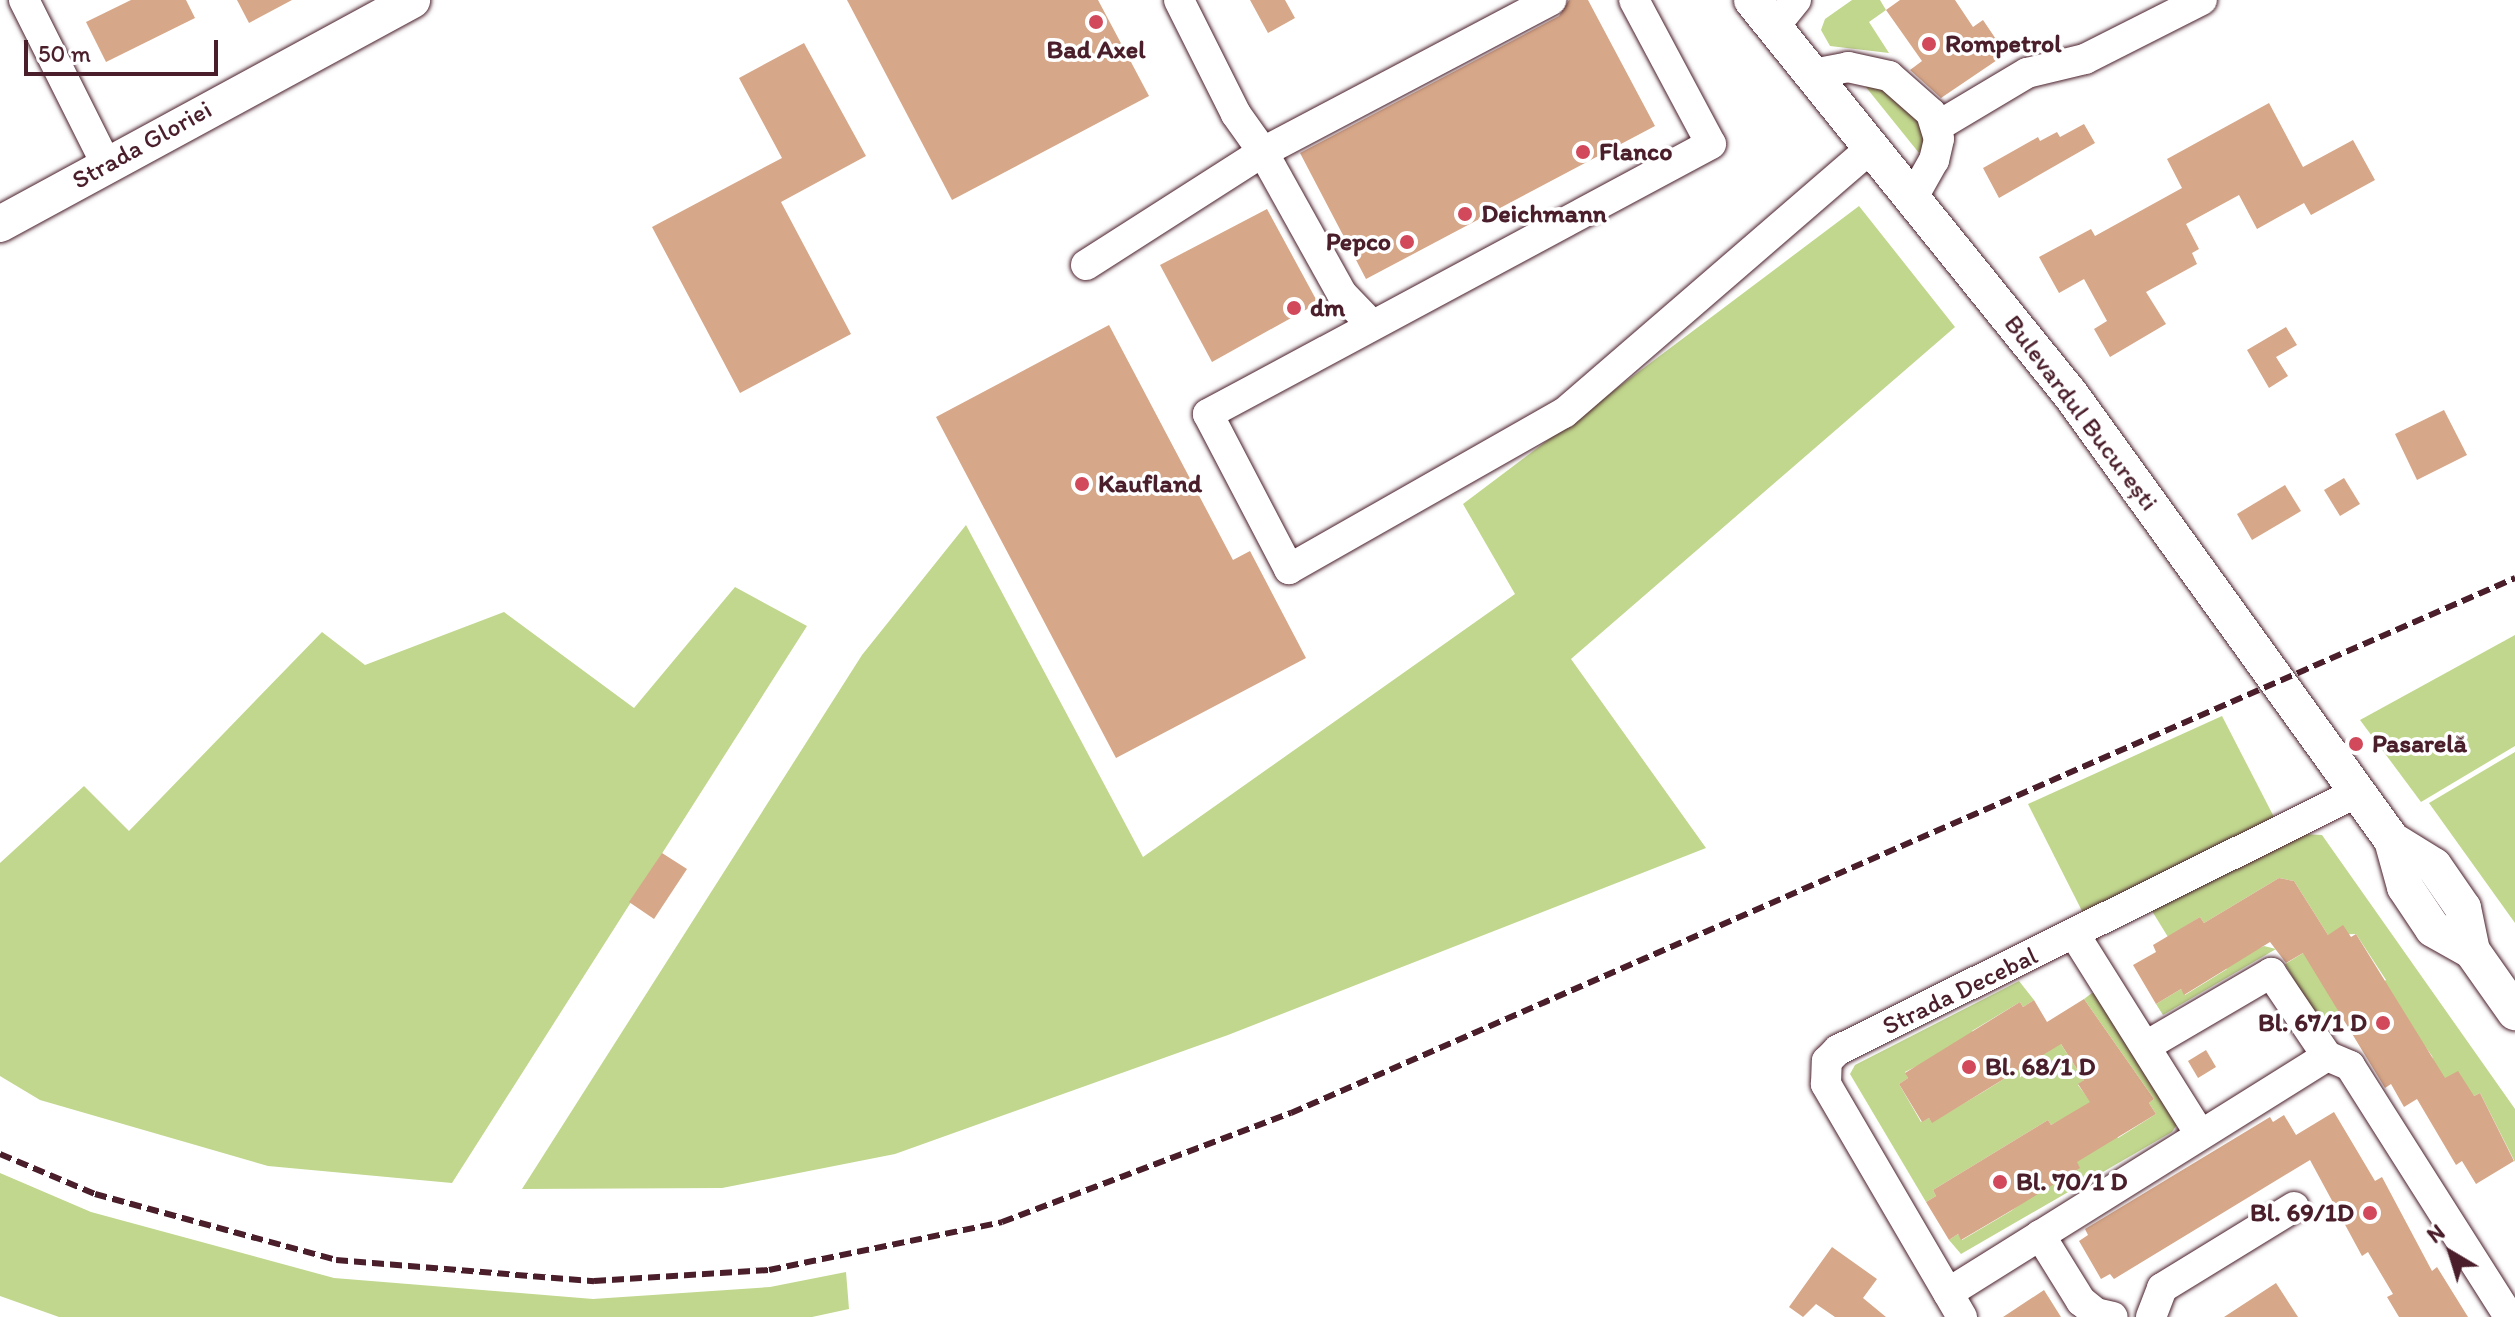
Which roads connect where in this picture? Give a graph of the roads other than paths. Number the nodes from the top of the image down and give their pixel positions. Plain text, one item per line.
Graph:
1 (24, 0) edge
2 (412, 0) edge
3 (1179, 0) edge
4 (1551, 0) edge
5 (1634, 0) edge
6 (2202, 0) edge
7 (1774, 9) edge
8 (1813, 74) junction
9 (1938, 126) junction
10 (1872, 147) junction
11 (1263, 152) junction
12 (106, 164) junction
13 (1912, 199) junction
14 (0, 224) edge
15 (1086, 265) dead end
16 (1371, 324) junction
17 (2358, 792) junction
18 (2075, 935) junction
19 (2515, 1012) edge
20 (2146, 1046) junction
21 (2327, 1056) junction
22 (2200, 1134) junction
23 (2294, 1207) dead end
24 (2040, 1235) junction
25 (1955, 1305) edge
26 (2113, 1317) edge
27 (2151, 1317) edge
28 (2509, 1317) edge

1 - 12 street
2 - 12 main road, Strada Gloriei
3 - 11 street
4 - 11 street
5 - 16 street
6 - 9 street
7 - 8 main road, Bulevardul București
8 - 9 street
8 - 10 main road, Bulevardul București
9 - 13 street
10 - 13 main road, Bulevardul București
10 - 16 street
11 - 15 street
11 - 16 street
12 - 14 main road, Strada Gloriei
13 - 17 main road, Bulevardul București
17 - 18 street, Strada Decebal
17 - 19 main road, Bulevardul București
18 - 20 street
18 - 25 street, Strada Decebal
20 - 21 street
20 - 22 street
21 - 22 street
21 - 28 street
22 - 24 street
23 - 27 street
24 - 25 street
24 - 26 street

